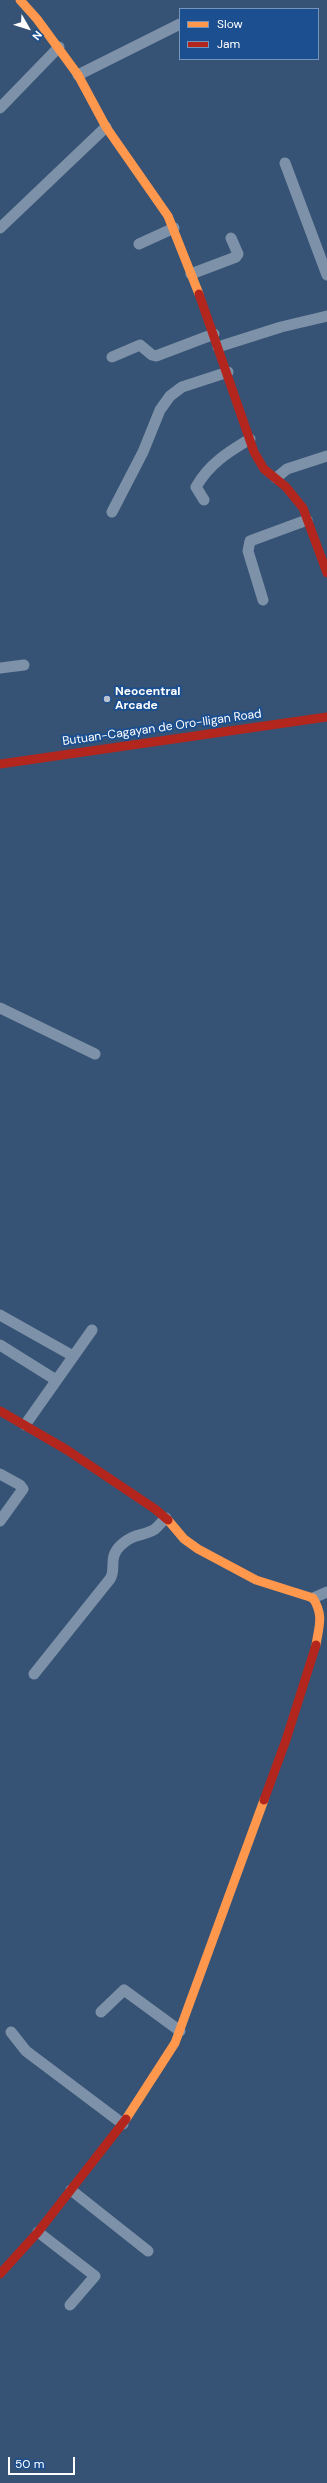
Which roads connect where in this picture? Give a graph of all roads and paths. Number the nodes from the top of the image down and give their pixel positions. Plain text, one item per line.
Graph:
1 (20, 0) edge
2 (179, 24) edge
3 (59, 48) junction
4 (78, 75) junction
5 (0, 108) edge
6 (106, 127) junction
7 (285, 163) dead end
8 (0, 228) edge
9 (174, 228) junction
10 (230, 238) dead end
11 (139, 244) dead end
12 (191, 274) junction
13 (327, 275) edge
14 (327, 316) edge
15 (214, 334) junction
16 (218, 347) junction
17 (112, 357) dead end
18 (228, 372) junction
19 (250, 439) junction
20 (327, 456) edge
21 (276, 478) junction
22 (204, 500) dead end
23 (112, 512) dead end
24 (307, 520) junction
25 (327, 573) edge
26 (263, 600) dead end
27 (24, 665) dead end
28 (0, 668) edge
29 (327, 717) edge
30 (0, 764) edge
31 (0, 1008) edge
32 (95, 1054) dead end
33 (0, 1315) edge
34 (92, 1330) dead end
35 (0, 1345) edge
36 (72, 1356) junction
37 (56, 1380) junction
38 (0, 1411) edge
39 (25, 1425) junction
40 (0, 1474) edge
41 (166, 1518) junction
42 (0, 1520) edge
43 (327, 1592) edge
44 (313, 1598) junction
45 (34, 1674) dead end
46 (101, 2012) dead end
47 (180, 2031) junction
48 (11, 2032) dead end
49 (123, 2124) junction
50 (71, 2190) junction
51 (38, 2232) junction
52 (148, 2251) dead end
53 (0, 2274) edge
54 (70, 2305) dead end

1 - 3 main road
2 - 4 street
3 - 4 main road
3 - 5 street
4 - 6 main road
6 - 8 street
6 - 9 main road
7 - 13 street
9 - 11 street
9 - 12 main road
10 - 12 street
12 - 15 main road
14 - 16 street
15 - 16 main road
15 - 17 street
16 - 18 main road
18 - 19 main road
18 - 23 street
19 - 21 main road
19 - 22 street
20 - 21 street
21 - 24 main road
24 - 25 main road
24 - 26 street
27 - 28 street
29 - 30 main road, Butuan-Cagayan de Oro-Iligan Road
31 - 32 street
33 - 36 street
34 - 36 street
35 - 37 street
36 - 37 street
37 - 39 street
38 - 39 main road
39 - 41 main road
40 - 42 street
41 - 44 main road
41 - 45 street
43 - 44 street
44 - 47 main road
46 - 47 street
47 - 49 main road
48 - 49 street
49 - 50 main road
50 - 51 main road
50 - 52 street
51 - 53 main road
51 - 54 street

